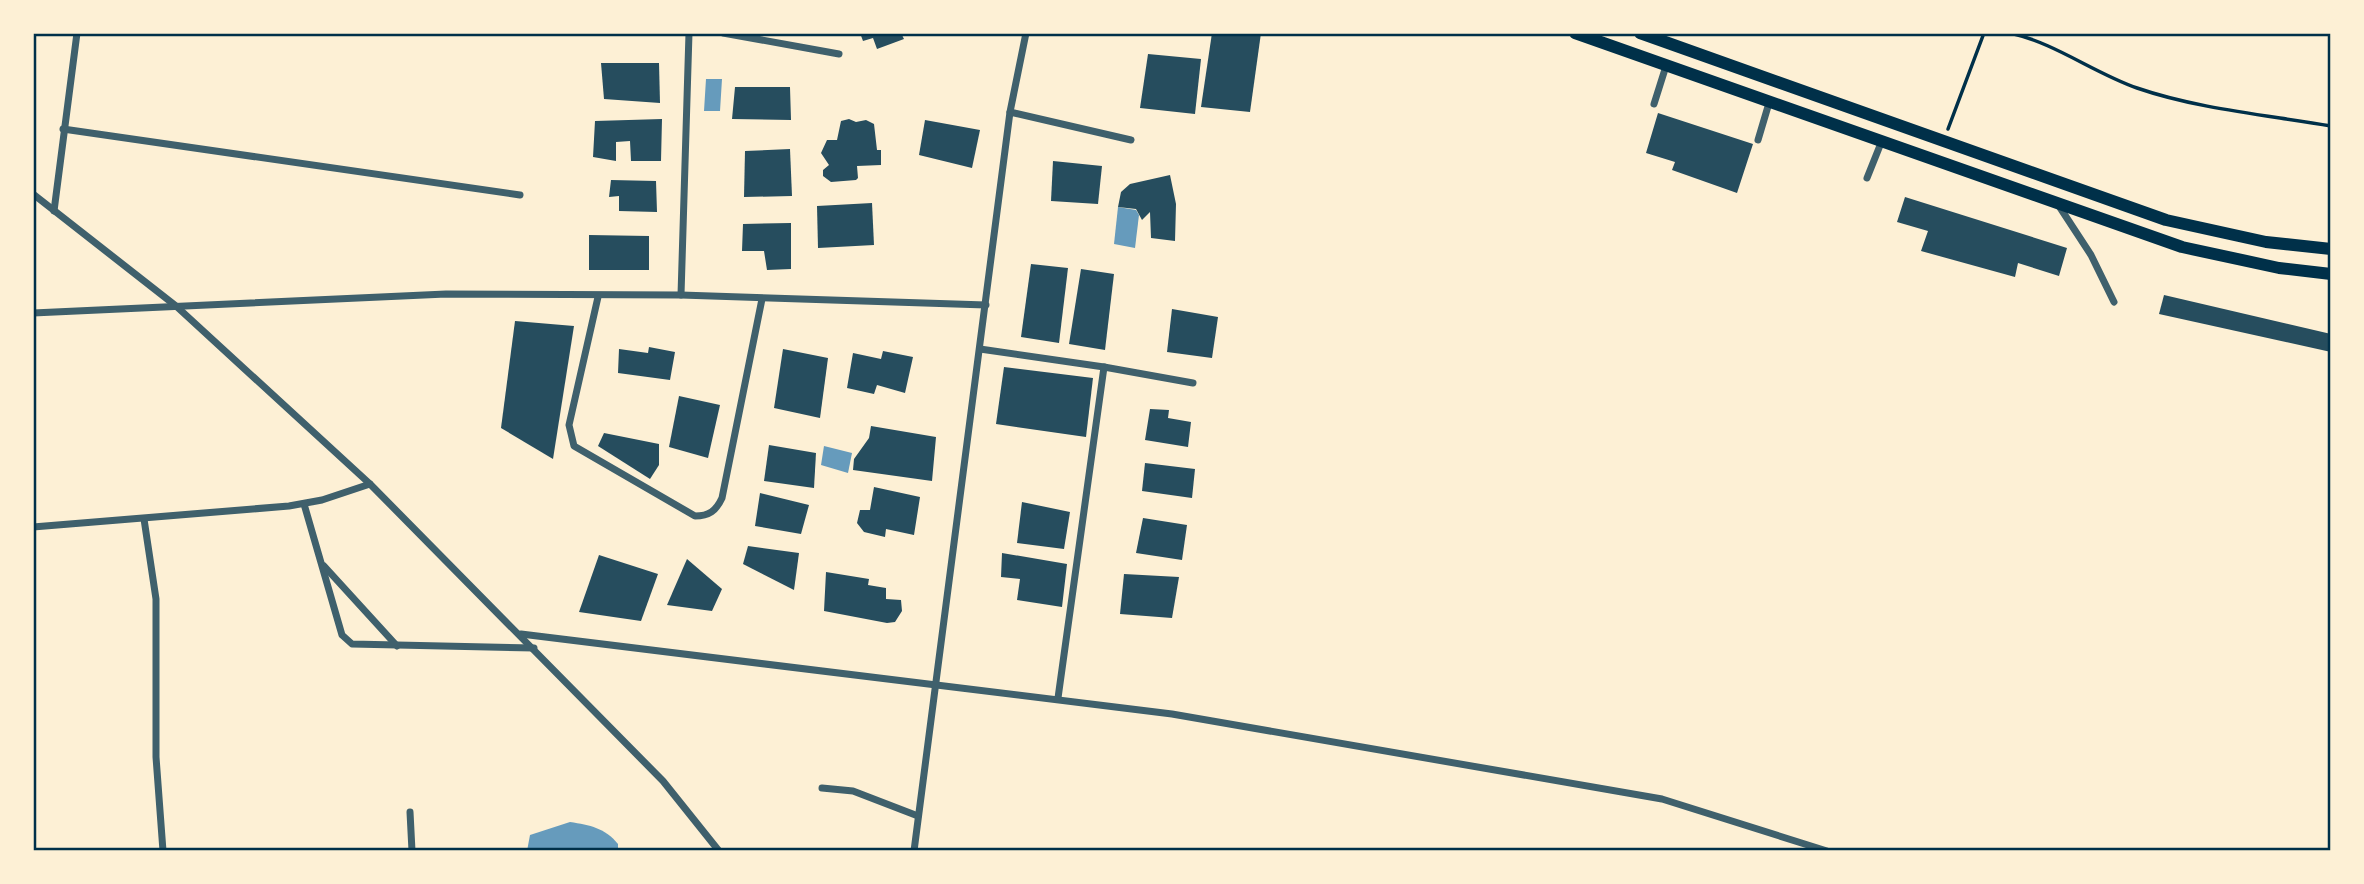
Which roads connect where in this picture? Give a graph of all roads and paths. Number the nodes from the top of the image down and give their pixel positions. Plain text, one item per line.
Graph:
1 (77, 33) edge
2 (689, 33) edge
3 (723, 33) edge
4 (1026, 33) edge
5 (1575, 33) edge
6 (1640, 33) edge
7 (1984, 33) edge
8 (2010, 33) edge
9 (839, 54) dead end
10 (1665, 66) junction
11 (1769, 103) junction
12 (1654, 104) dead end
13 (1010, 112) junction
14 (2331, 126) edge
15 (63, 129) junction
16 (1131, 140) dead end
17 (1758, 140) dead end
18 (1943, 141) junction
19 (1881, 143) junction
20 (1867, 178) dead end
21 (33, 194) edge
22 (520, 195) dead end
23 (2095, 196) junction
24 (2059, 206) junction
25 (54, 211) junction
26 (2089, 215) junction
27 (2331, 249) edge
28 (2331, 274) edge
29 (681, 295) junction
30 (598, 297) junction
31 (762, 299) junction
32 (2114, 302) dead end
33 (986, 305) junction
34 (176, 306) junction
35 (33, 313) edge
36 (980, 349) junction
37 (1104, 367) junction
38 (1194, 383) dead end
39 (370, 484) junction
40 (304, 504) junction
41 (144, 519) junction
42 (33, 527) edge
43 (321, 564) junction
44 (521, 634) junction
45 (397, 646) junction
46 (534, 648) junction
47 (937, 685) junction
48 (1058, 698) junction
49 (822, 788) dead end
50 (410, 812) dead end
51 (919, 816) junction
52 (163, 851) edge
53 (412, 851) edge
54 (719, 851) edge
55 (914, 851) edge
56 (1827, 851) edge

1 - 15 street
2 - 29 street
3 - 9 street
4 - 13 street
5 - 10 highway
6 - 18 highway
7 - 18 path
8 - 14 path
10 - 11 highway
10 - 12 street
11 - 17 street
11 - 19 highway
13 - 16 street
13 - 33 street
15 - 22 street
15 - 25 street
18 - 23 highway
19 - 20 street
19 - 24 highway
21 - 25 street
23 - 26 highway
23 - 27 highway
24 - 26 highway
24 - 32 street
25 - 34 street
26 - 28 highway
29 - 30 street
29 - 31 street
30 - 31 street
30 - 34 street
31 - 33 street
33 - 36 street
34 - 35 street
34 - 39 street
36 - 37 street
36 - 47 street
37 - 38 street
37 - 48 street
39 - 40 street
39 - 44 street
40 - 41 street
40 - 43 street
41 - 42 street
41 - 52 street
43 - 45 street
43 - 45 street
44 - 46 street
44 - 47 street
45 - 46 street
46 - 54 street
47 - 48 street
47 - 51 street
48 - 56 street
49 - 51 street
50 - 53 street
51 - 55 street

